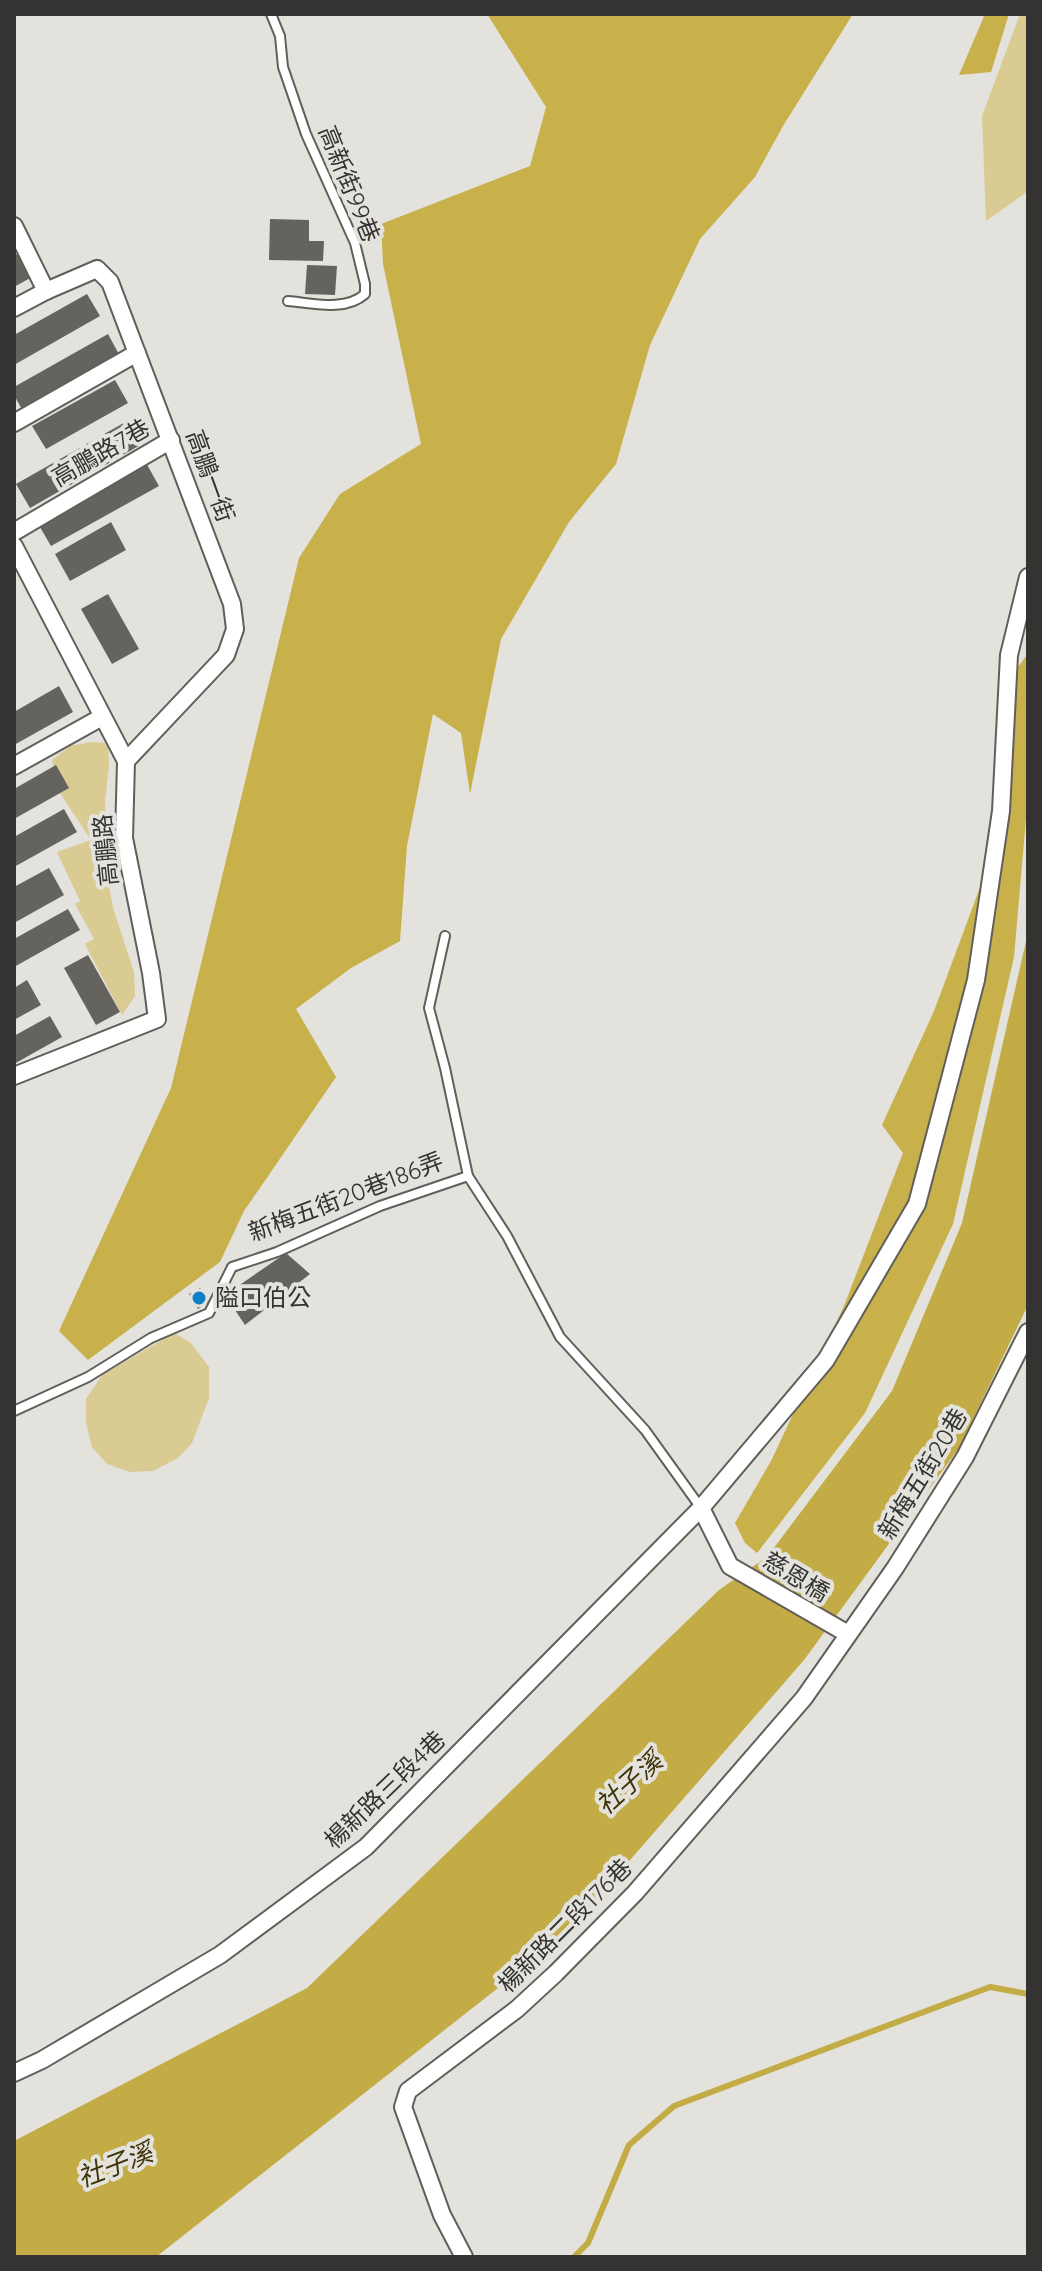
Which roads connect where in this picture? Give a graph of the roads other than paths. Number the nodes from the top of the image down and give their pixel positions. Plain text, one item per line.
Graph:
1 (271, 14) edge
2 (14, 226) edge
3 (46, 291) junction
4 (288, 301) dead end
5 (14, 308) edge
6 (137, 353) junction
7 (14, 423) edge
8 (171, 440) junction
9 (14, 532) edge
10 (14, 546) edge
11 (1028, 577) edge
12 (102, 717) junction
13 (126, 761) junction
14 (15, 763) edge
15 (445, 936) dead end
16 (14, 1076) edge
17 (468, 1176) junction
18 (1028, 1332) edge
19 (14, 1411) edge
20 (701, 1508) junction
21 (730, 1566) joint
22 (843, 1632) junction
23 (14, 2073) edge
24 (464, 2257) edge

1 - 4 lane, 高新街99巷
2 - 3 street
3 - 5 street, 高鵬一街
3 - 6 street, 高鵬一街
6 - 7 street
6 - 8 street, 高鵬一街
8 - 9 street, 高鵬路7巷
8 - 13 street, 高鵬一街
10 - 12 street
11 - 20 street, 楊新路三段4巷
12 - 13 street
12 - 14 street
13 - 16 street, 高鵬路
15 - 17 lane
17 - 19 lane, 新梅五街20巷186弄
17 - 20 lane, 新梅五街20巷186弄
18 - 22 street, 新梅五街20巷
20 - 21 street, 新梅五街20巷186弄
20 - 23 street, 楊新路三段4巷
21 - 22 street, 慈恩橋
22 - 24 street, 楊新路二段176巷

